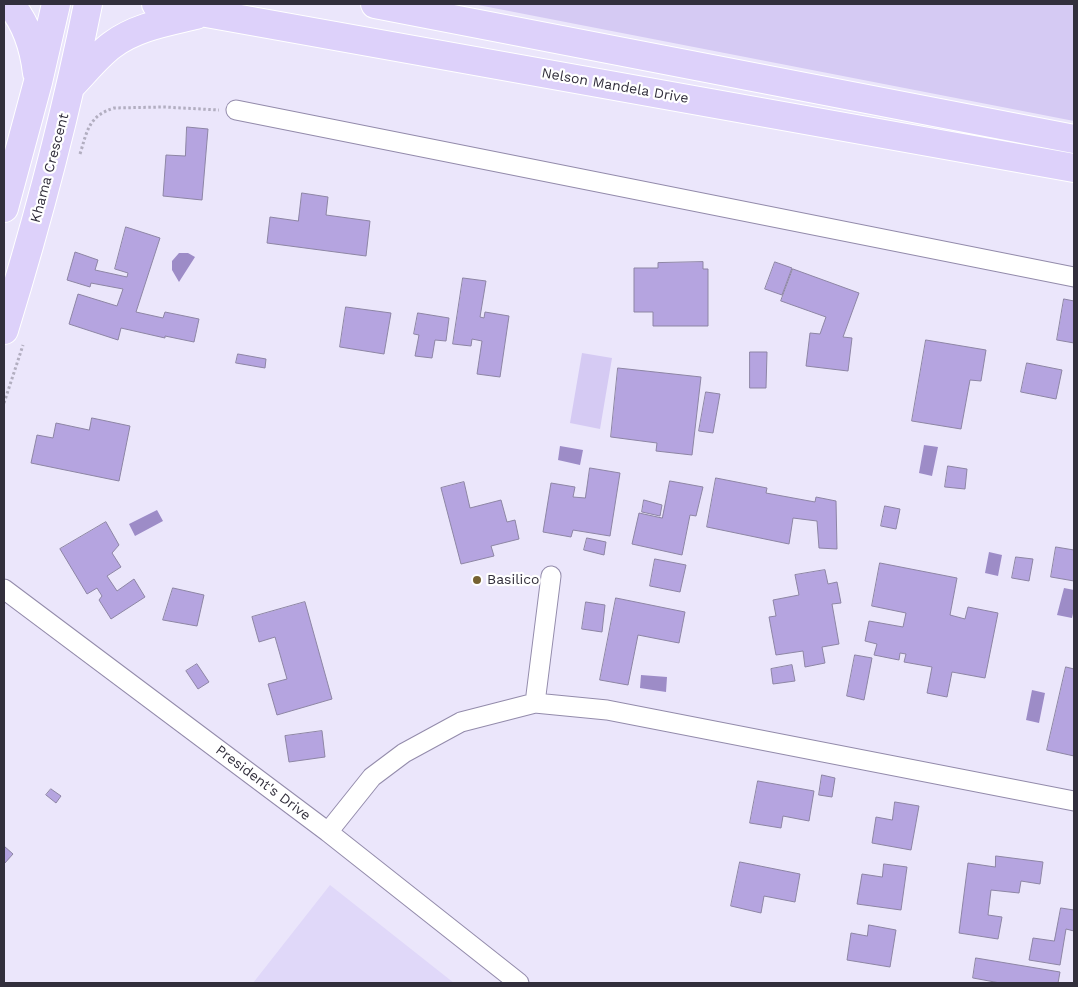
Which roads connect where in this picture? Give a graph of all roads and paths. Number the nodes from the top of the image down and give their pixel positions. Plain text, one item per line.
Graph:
1 (10, 4) edge
2 (56, 4) edge
3 (88, 4) edge
4 (156, 4) edge
5 (375, 4) edge
6 (204, 13) junction
7 (38, 82) junction
8 (71, 86) junction
9 (236, 110) joint
10 (1074, 139) edge
11 (80, 156) dead end
12 (1074, 168) edge
13 (4, 208) edge
14 (1074, 277) edge
15 (14, 335) edge
16 (4, 403) edge
17 (552, 576) dead end
18 (4, 588) edge
19 (535, 703) junction
20 (1074, 801) edge
21 (328, 832) junction
22 (519, 983) edge

1 - 7 main road
2 - 7 main road
3 - 8 main road, Khama Crescent
4 - 6 main road, Nelson Mandela Drive
5 - 10 main road
6 - 8 main road
6 - 12 main road, Nelson Mandela Drive
7 - 13 main road
8 - 15 main road, Khama Crescent
9 - 11 path
9 - 14 street
15 - 16 path
17 - 19 street
18 - 21 street, President's Drive
19 - 20 street
19 - 21 street
21 - 22 street, President's Drive

